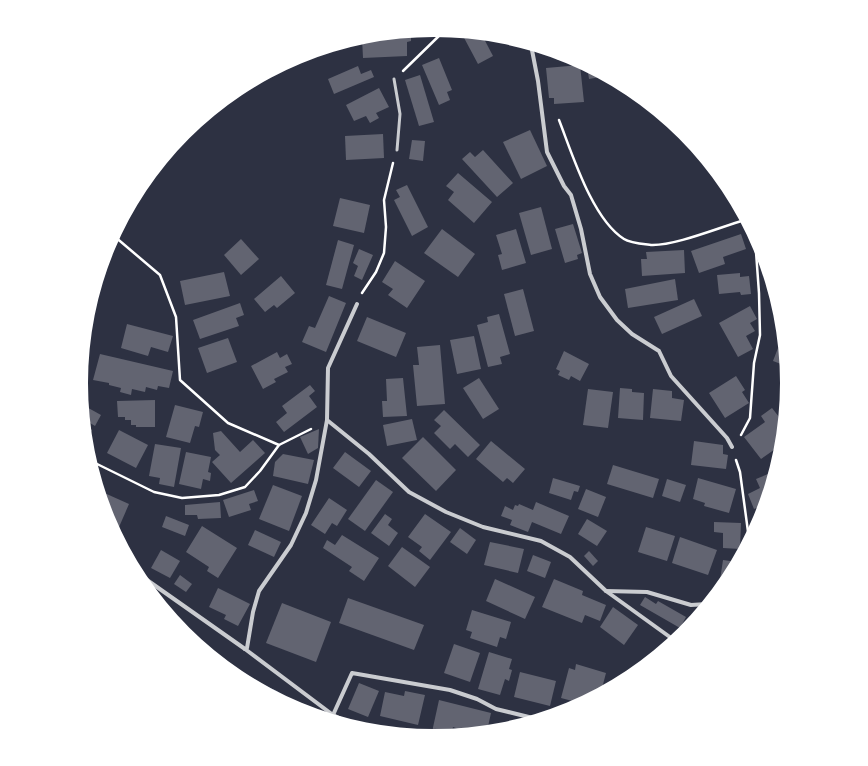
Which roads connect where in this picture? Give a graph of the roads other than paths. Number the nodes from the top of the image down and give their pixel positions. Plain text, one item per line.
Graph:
1 (532, 51) edge
2 (394, 80) road end
3 (396, 150) road end
4 (357, 304) road end
5 (327, 420) junction
6 (732, 447) road end
7 (152, 583) edge
8 (606, 591) junction
9 (700, 604) edge
10 (669, 637) edge
11 (245, 649) junction
12 (331, 713) edge
13 (333, 714) edge
14 (526, 716) edge

1 - 6 street
2 - 3 lane
4 - 5 street
5 - 8 street
5 - 11 street
7 - 11 street
8 - 9 street
8 - 10 street
11 - 12 street
13 - 14 street

